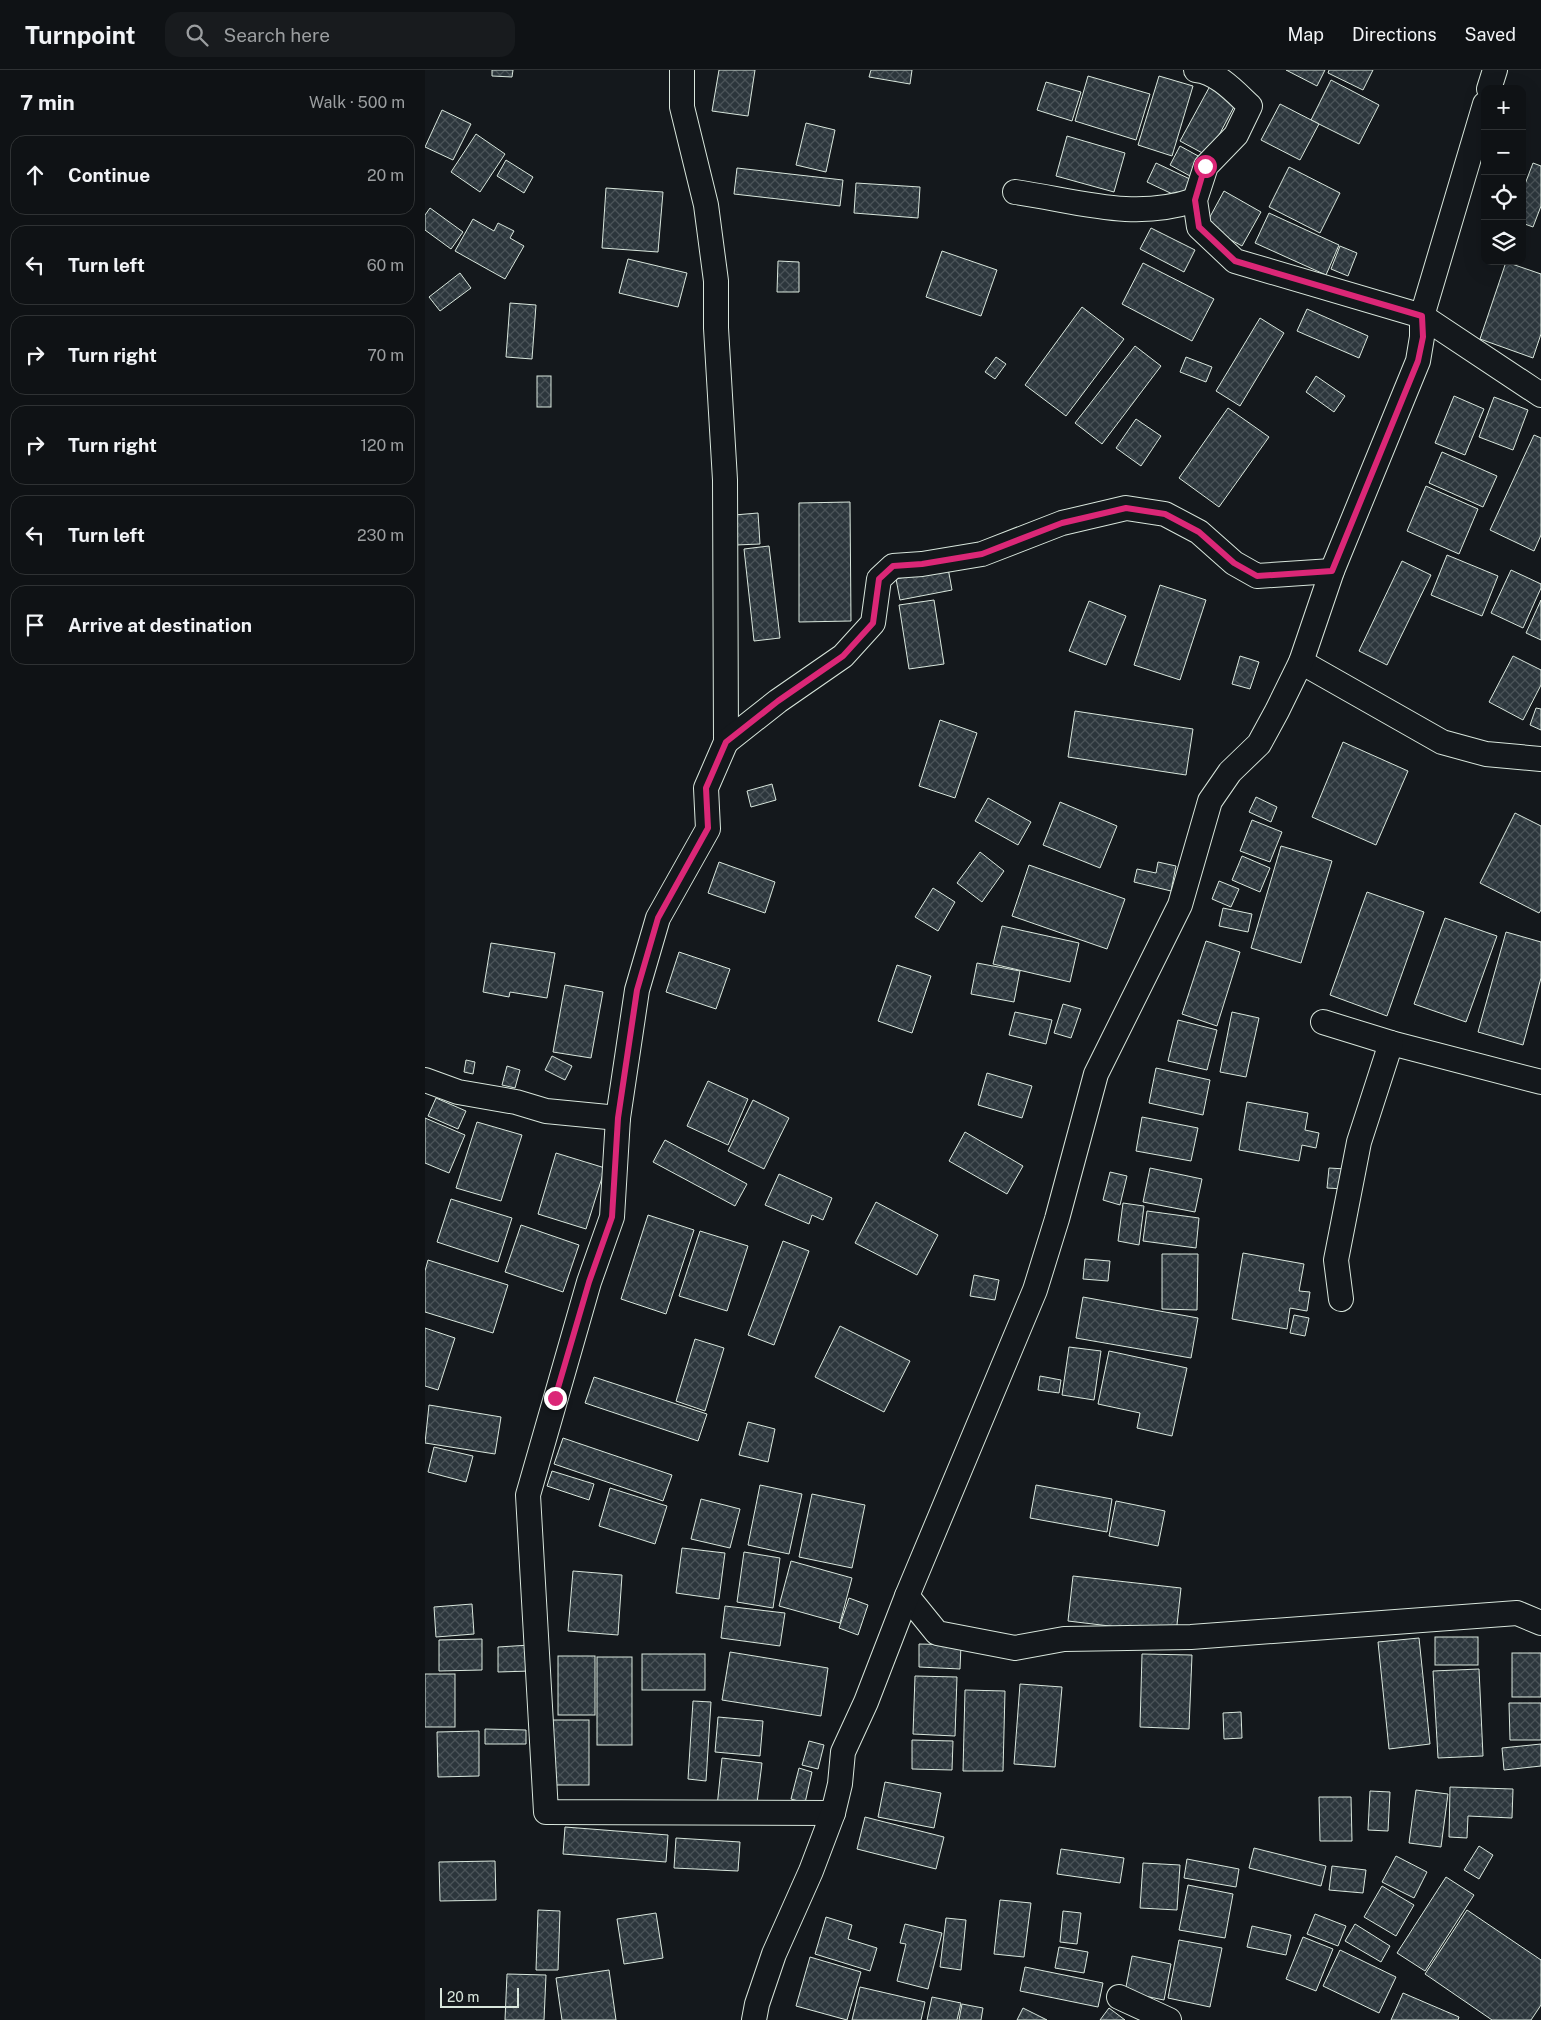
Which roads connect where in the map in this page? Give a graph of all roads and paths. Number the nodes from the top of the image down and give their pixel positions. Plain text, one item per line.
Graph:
1 (683, 70) edge
2 (1196, 70) edge
3 (1495, 70) edge
4 (1490, 85) edge
5 (1481, 117) edge
6 (1015, 192) dead end
7 (1195, 200) junction
8 (1422, 316) junction
9 (1541, 394) edge
10 (1332, 571) junction
11 (1301, 662) junction
12 (726, 742) junction
13 (1541, 759) edge
14 (1323, 1022) dead end
15 (1391, 1043) junction
16 (425, 1080) edge
17 (1541, 1082) edge
18 (618, 1118) junction
19 (1341, 1299) dead end
20 (907, 1596) junction
21 (1541, 1623) edge
22 (833, 1813) junction
23 (1119, 1997) dead end
24 (754, 2020) edge
25 (1169, 2020) edge

1 - 12 street
2 - 7 street
3 - 4 street
5 - 8 street
6 - 7 street
7 - 8 street
8 - 9 street
8 - 10 street
10 - 11 street
10 - 12 street
11 - 13 street
11 - 20 street
12 - 18 street
14 - 15 street
15 - 17 street
15 - 19 street
16 - 18 street
18 - 22 street
20 - 21 street
20 - 22 street
22 - 24 street
23 - 25 street

